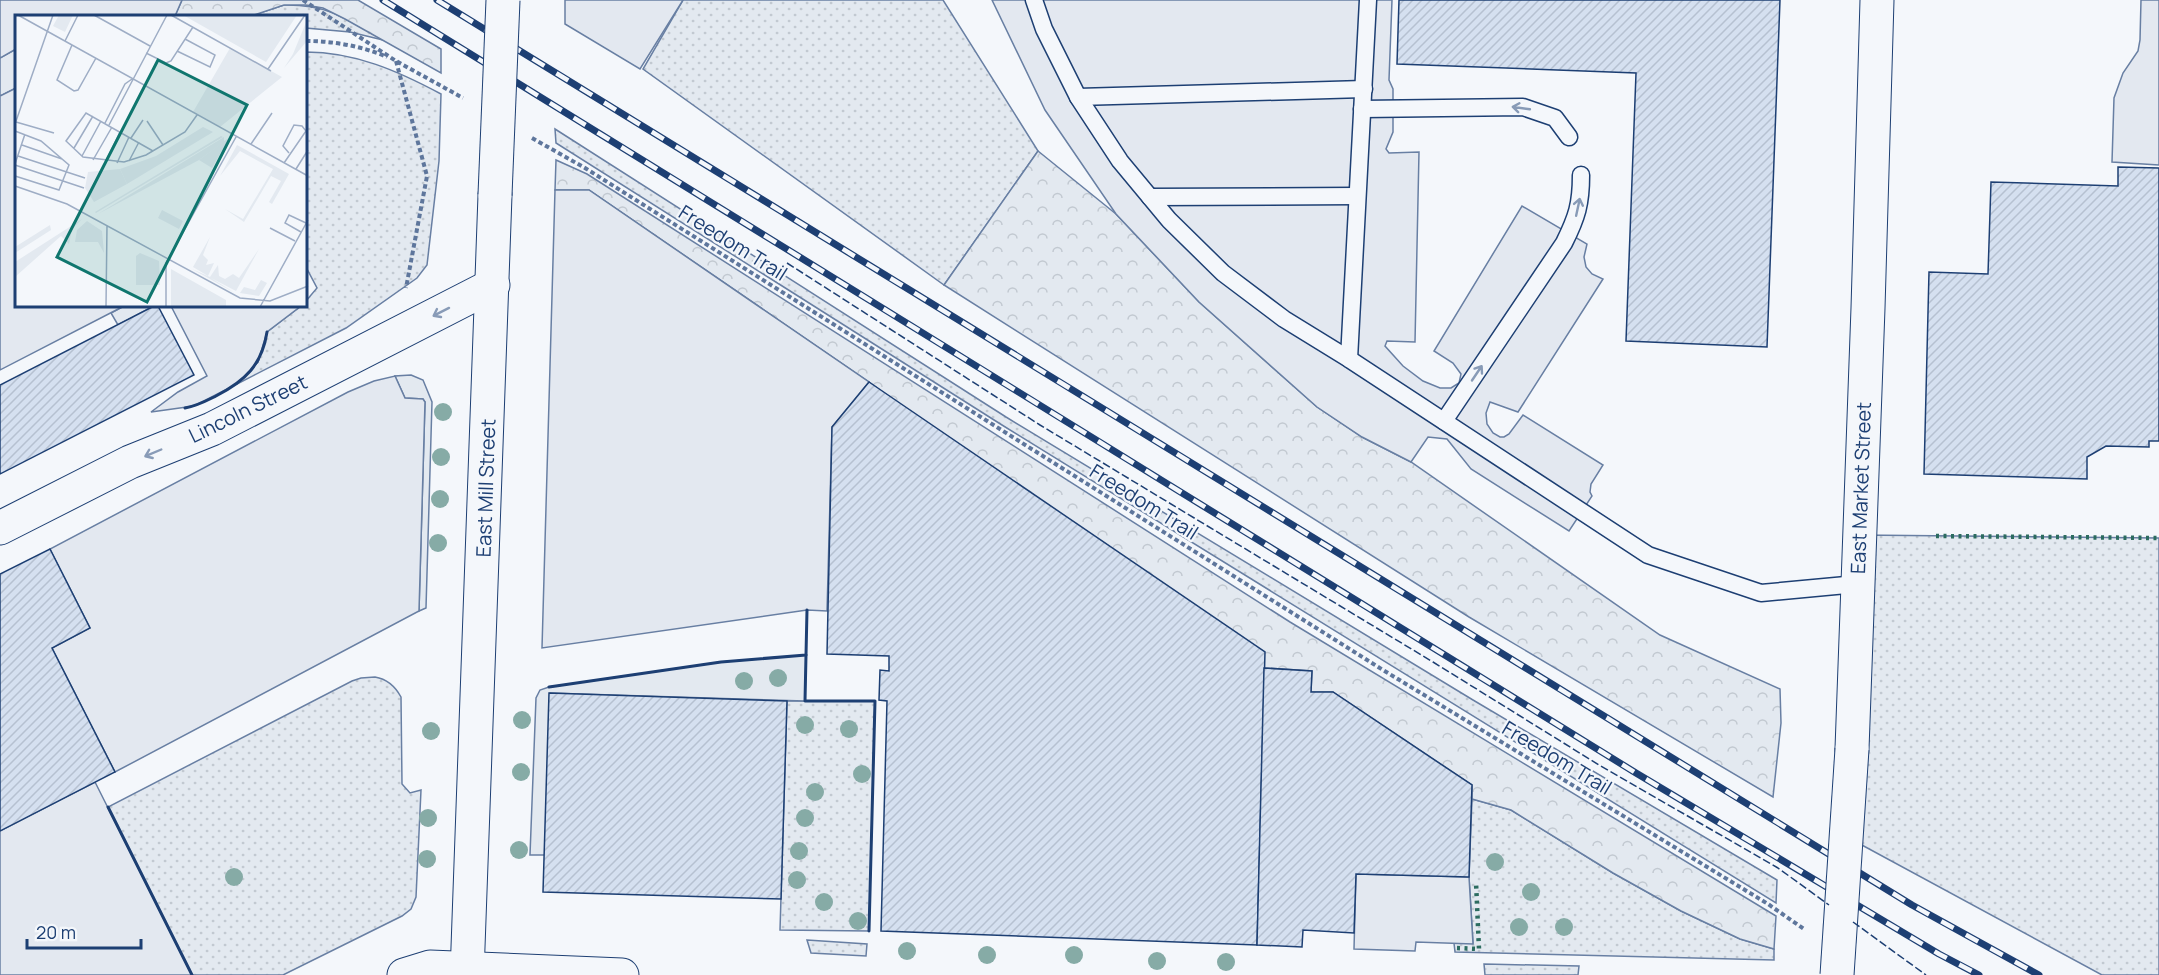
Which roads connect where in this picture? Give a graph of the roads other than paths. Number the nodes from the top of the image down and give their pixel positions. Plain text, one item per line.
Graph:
1 (503, 0) edge
2 (1034, 0) edge
3 (1368, 0) edge
4 (1876, 0) edge
5 (1364, 89) junction
6 (1078, 97) junction
7 (1362, 109) junction
8 (1569, 137) dead end
9 (1581, 175) dead end
10 (1358, 196) junction
11 (1150, 197) junction
12 (493, 285) junction
13 (1349, 359) junction
14 (1444, 421) junction
15 (0, 528) edge
16 (1857, 584) junction
17 (467, 971) edge
18 (404, 975) edge
19 (622, 975) edge
20 (1837, 975) edge

1 - 12 street, East Mill Street, bridge
2 - 6 lane
3 - 5 lane
4 - 16 street, East Market Street
5 - 6 lane
5 - 7 lane
6 - 11 lane
8 -> 7 lane
7 - 10 lane
14 -> 9 lane
10 - 11 lane
10 - 13 lane
11 - 13 lane
12 -> 15 street, Lincoln Street
12 - 17 street, East Mill Street
13 - 14 lane
14 - 16 lane
16 - 20 street, East Market Street, bridge
17 - 18 street
17 - 19 street

